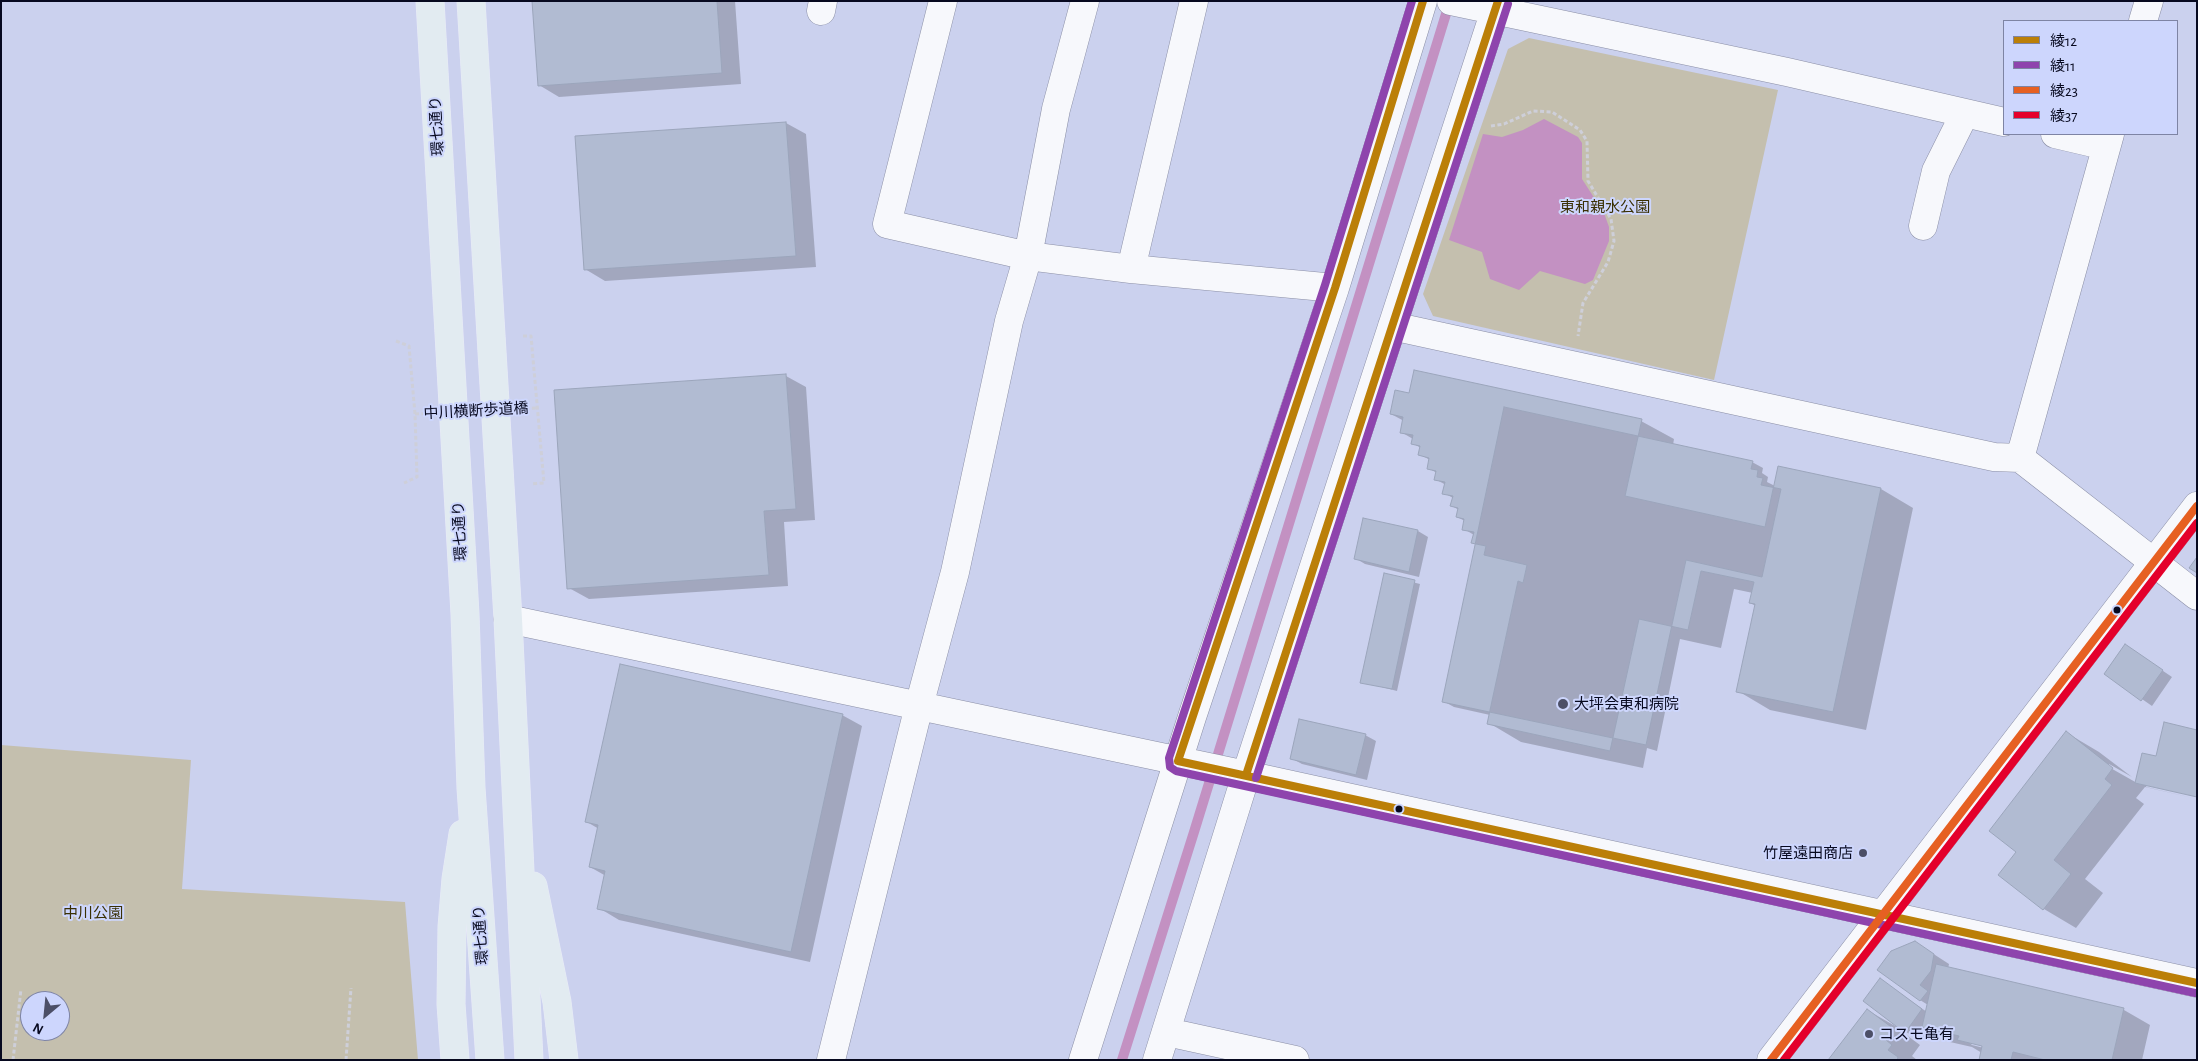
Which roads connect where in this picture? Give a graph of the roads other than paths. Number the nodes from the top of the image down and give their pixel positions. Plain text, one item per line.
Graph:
1 (430, 1) edge
2 (471, 1) edge
3 (943, 1) edge
4 (1085, 1) edge
5 (1194, 1) edge
6 (1424, 1) edge
7 (1451, 1) edge
8 (2148, 1) edge
9 (1497, 6) edge
10 (2143, 20) edge
11 (1965, 113) junction
12 (2003, 122) edge
13 (2064, 135) edge
14 (2108, 140) edge
15 (1923, 226) dead end
16 (1028, 256) junction
17 (1131, 269) junction
18 (1334, 288) junction
19 (1392, 326) junction
20 (2020, 458) junction
21 (2197, 506) edge
22 (2154, 562) junction
23 (2197, 596) edge
24 (508, 619) junction
25 (919, 706) junction
26 (1178, 761) junction
27 (1246, 775) junction
28 (471, 788) junction
29 (516, 811) junction
30 (1882, 913) junction
31 (2197, 983) edge
32 (1167, 1032) junction
33 (455, 1060) edge
34 (490, 1060) edge
35 (529, 1060) edge
36 (564, 1060) edge
37 (831, 1060) edge
38 (1083, 1060) edge
39 (1157, 1060) edge
40 (1295, 1060) edge
41 (1771, 1060) edge

1 - 28 main road, 環七通り
2 - 24 main road
3 - 16 street
4 - 16 street
5 - 17 street
6 - 18 street
7 - 9 street
8 - 10 street
9 - 11 street
9 - 19 street
11 - 12 street
11 - 15 street
13 - 14 street
14 - 20 street
16 - 17 street
16 - 25 street
17 - 18 street
18 - 26 street
19 - 20 street
19 - 27 street
20 - 22 street
21 - 22 street
22 - 23 street
22 - 30 street
24 - 25 street
24 - 29 main road
25 - 26 street
25 - 37 street
26 - 27 street
26 - 38 street
27 - 30 street
27 - 32 street
28 - 33 main road
28 - 34 main road, 環七通り
29 - 35 main road
29 - 36 main road
30 - 31 street
30 - 41 street
32 - 39 street
32 - 40 street

